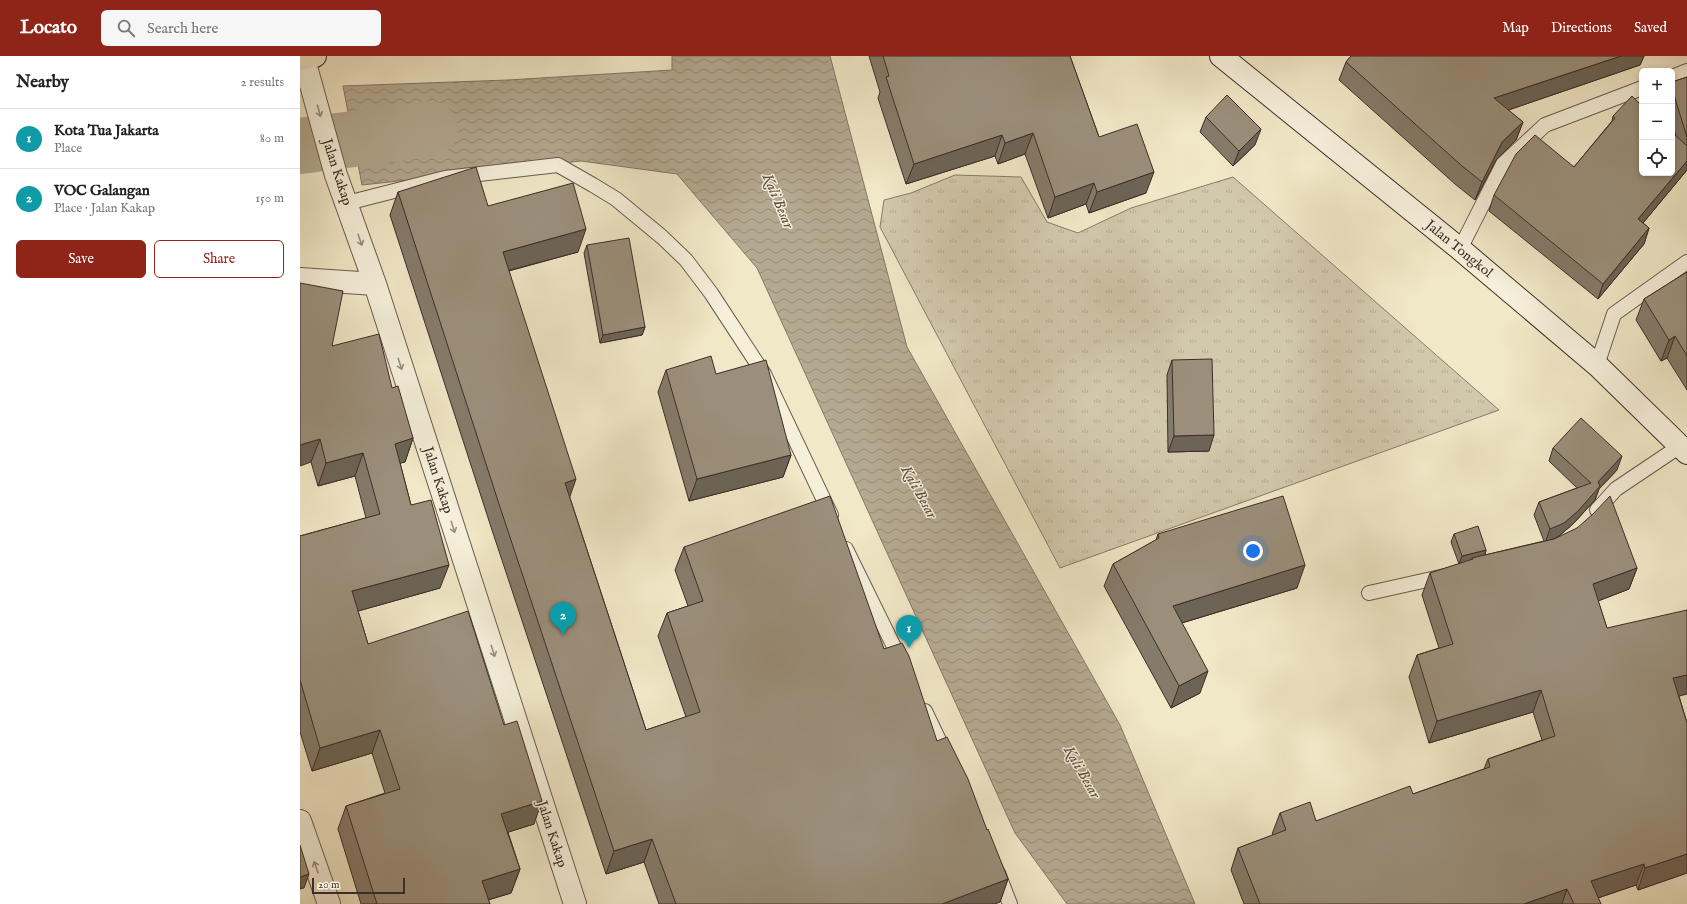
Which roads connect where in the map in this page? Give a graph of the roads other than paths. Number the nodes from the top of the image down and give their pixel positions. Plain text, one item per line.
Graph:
1 (1221, 56) edge
2 (306, 60) edge
3 (1687, 71) edge
4 (1675, 76) edge
5 (1639, 89) edge
6 (347, 203) junction
7 (1460, 249) junction
8 (1687, 262) edge
9 (300, 279) edge
10 (375, 284) junction
11 (1597, 366) junction
12 (1684, 450) edge
13 (1590, 518) edge
14 (1460, 572) edge
15 (1369, 594) dead end
16 (909, 679) edge
17 (920, 700) edge
18 (954, 771) edge
19 (300, 821) edge
20 (993, 862) edge
21 (329, 904) edge
22 (575, 904) edge
23 (1010, 904) edge

1 - 7 street, Jalan Tongkol
2 -> 6 street, Jalan Kakap
3 - 4 lane
5 - 7 lane
6 -> 10 street, Jalan Kakap
6 - 16 lane
7 - 11 street, Jalan Tongkol
8 - 11 lane
9 - 10 street
10 -> 22 street, Jalan Kakap
11 - 12 street, Jalan Tongkol
12 - 13 lane
14 - 15 lane
17 - 18 lane
21 -> 19 street
20 - 23 lane

